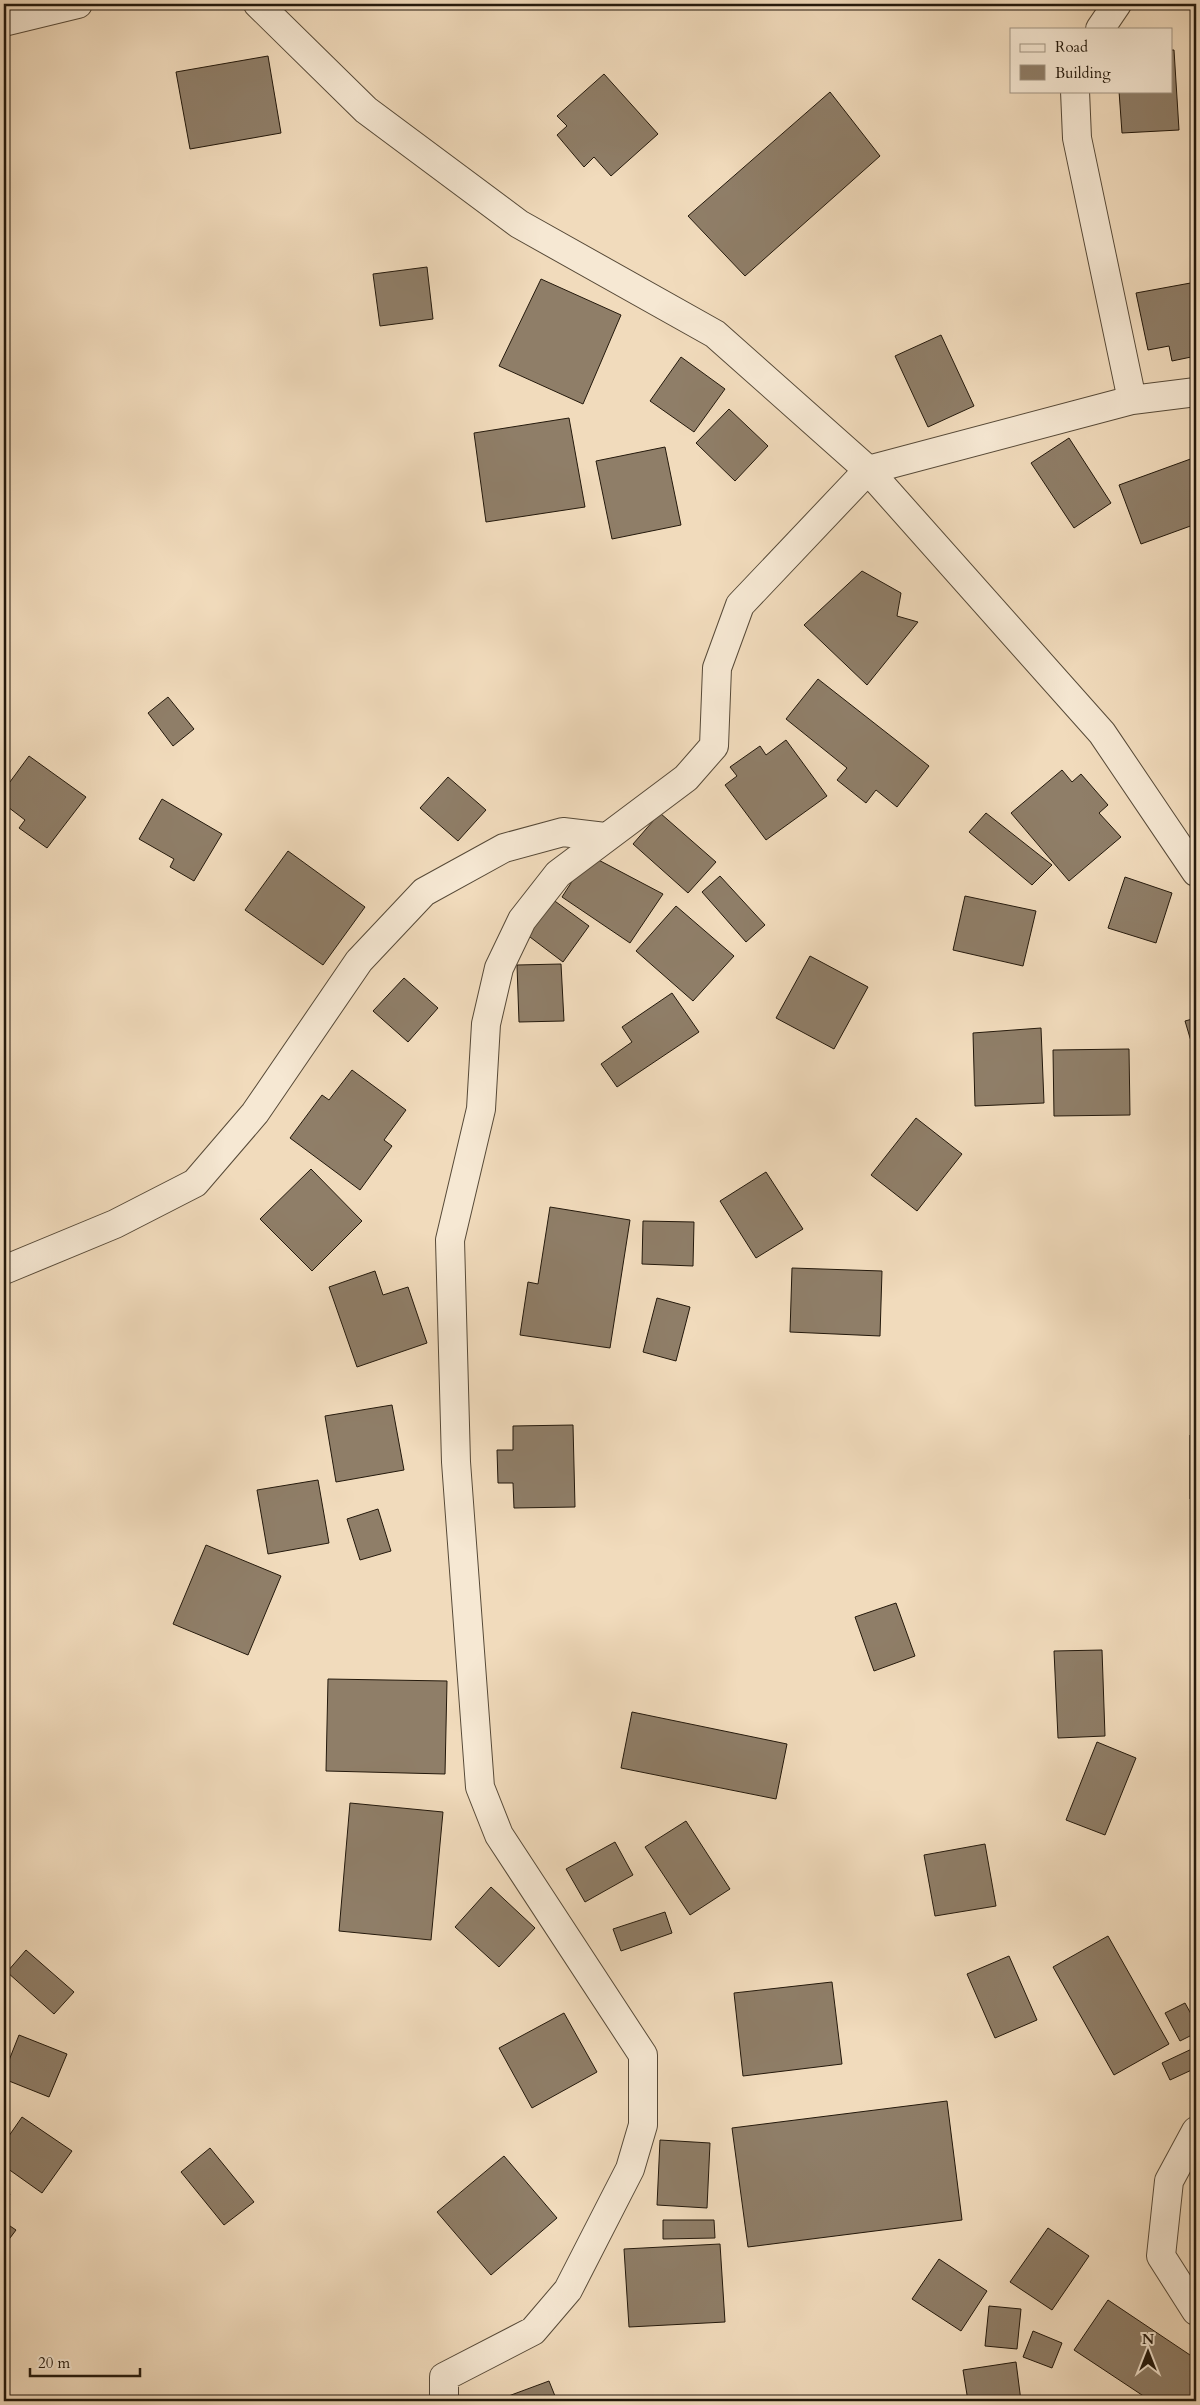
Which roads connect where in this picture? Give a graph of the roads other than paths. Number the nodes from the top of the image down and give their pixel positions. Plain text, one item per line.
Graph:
1 (78, 4) edge
2 (258, 4) edge
3 (1116, 4) edge
4 (4, 22) edge
5 (1101, 28) edge
6 (1074, 92) edge
7 (1196, 392) edge
8 (1132, 400) junction
9 (868, 470) junction
10 (605, 837) junction
11 (1196, 872) edge
12 (4, 1270) edge
13 (1196, 2131) edge
14 (1196, 2311) edge
15 (444, 2401) edge

1 - 4 street
2 - 9 street
3 - 5 street
6 - 8 street
7 - 8 street
8 - 9 street
9 - 10 street
9 - 11 street
10 - 12 street
10 - 15 street
13 - 14 street

